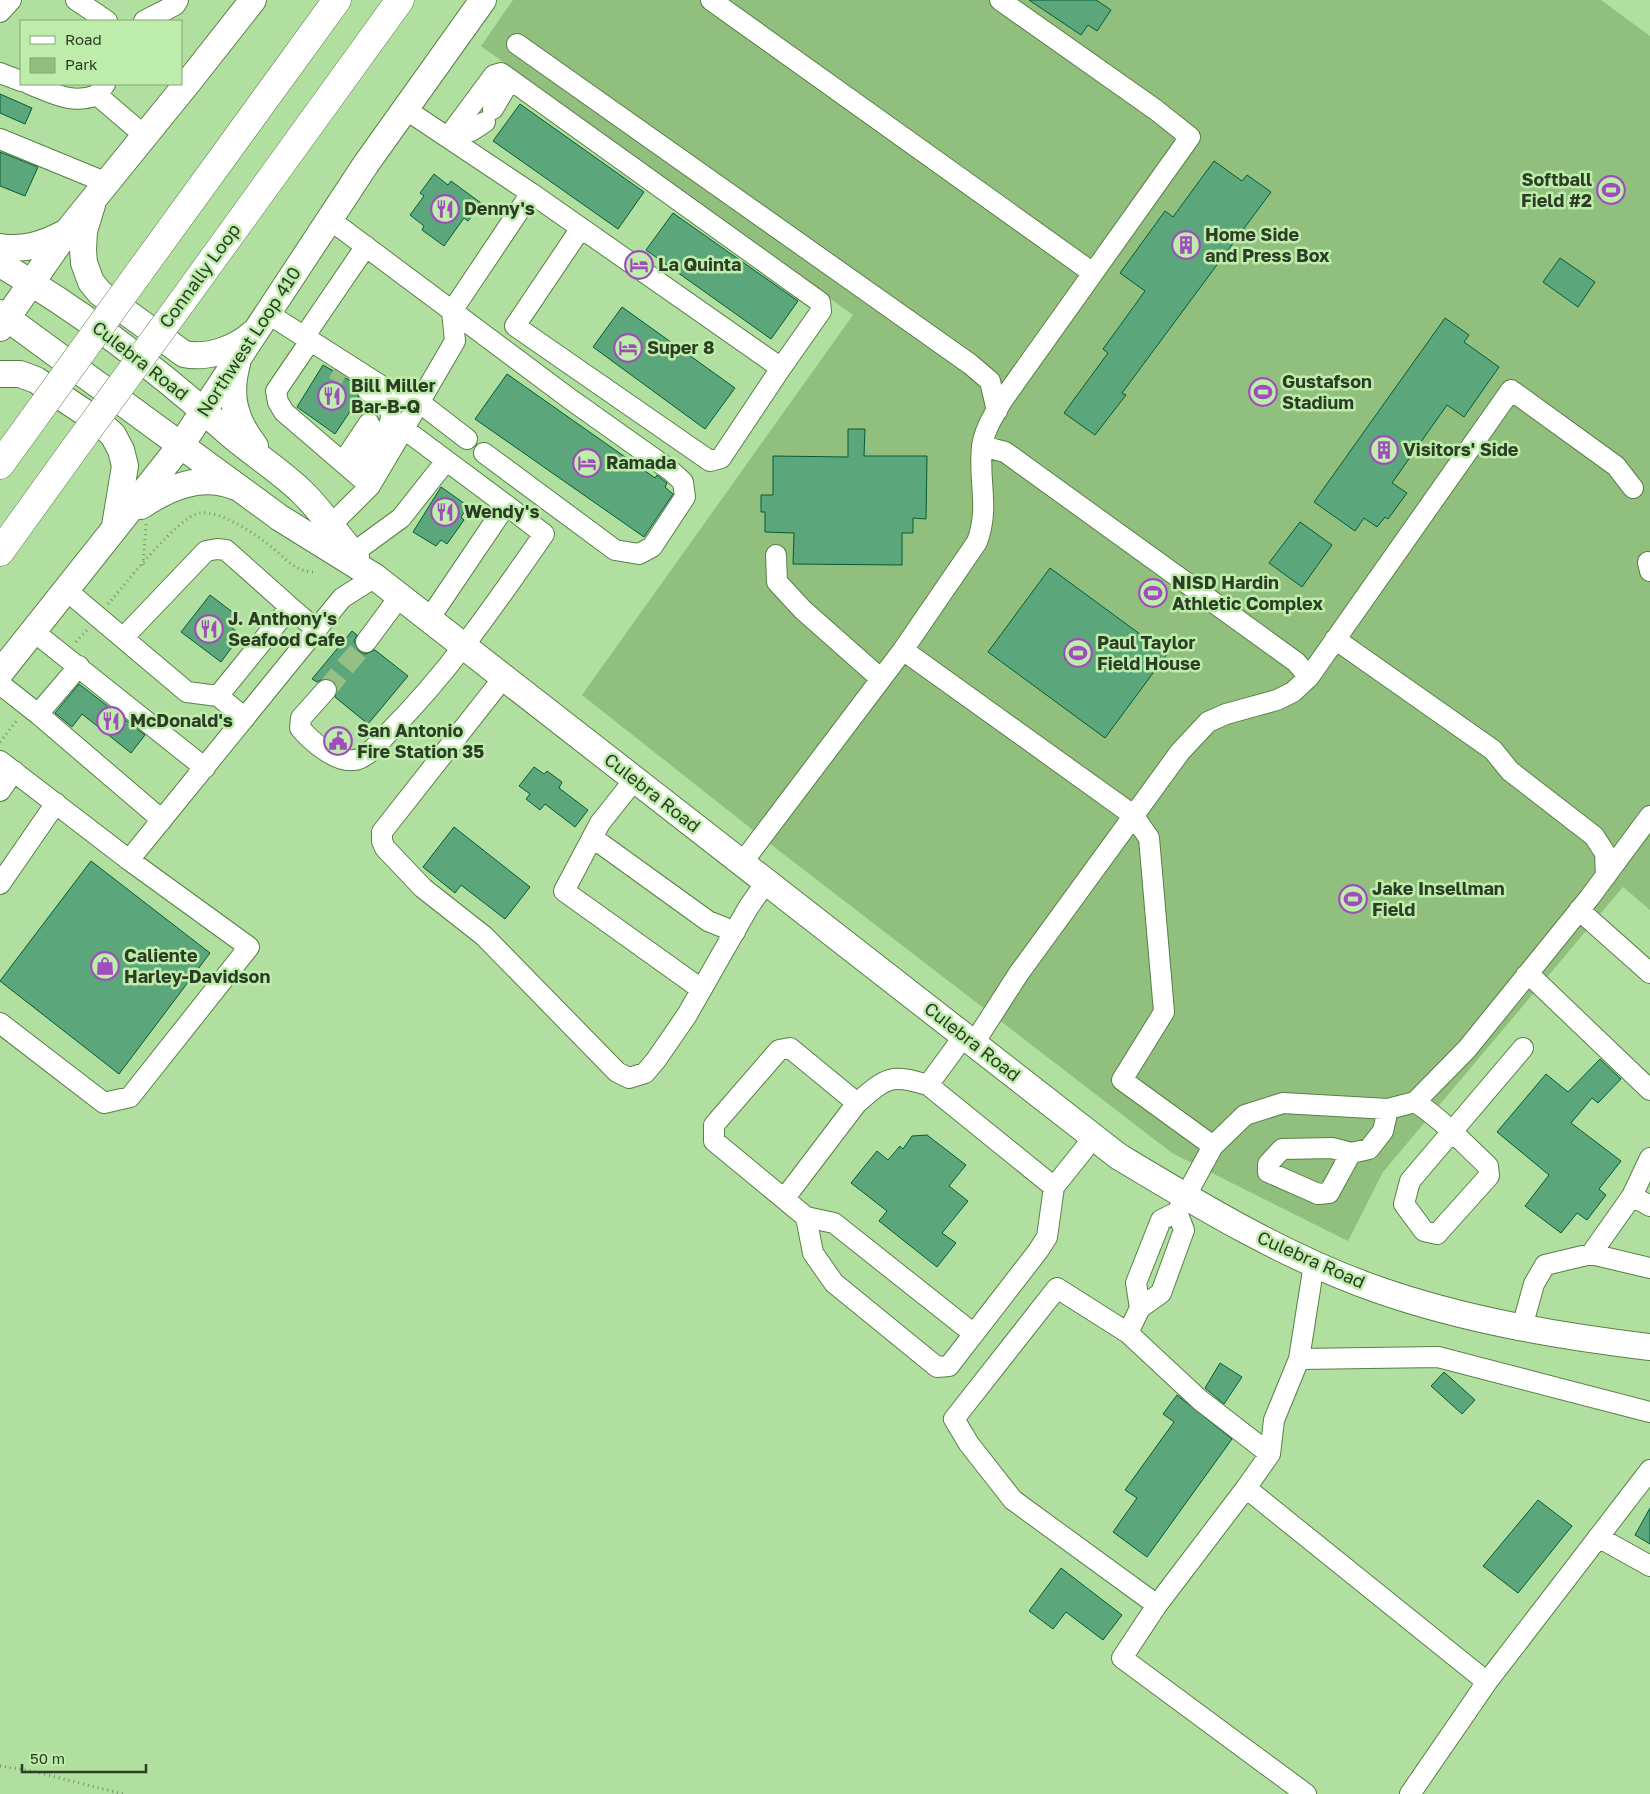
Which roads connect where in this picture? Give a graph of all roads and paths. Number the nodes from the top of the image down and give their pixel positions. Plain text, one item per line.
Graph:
1 (11, 0) edge
2 (76, 0) edge
3 (178, 0) edge
4 (253, 0) edge
5 (337, 0) edge
6 (400, 0) edge
7 (483, 0) edge
8 (711, 0) edge
9 (1000, 0) edge
10 (0, 12) edge
11 (105, 20) edge
12 (146, 20) edge
13 (517, 44) dead end
14 (0, 73) edge
15 (186, 77) edge
16 (510, 80) junction
17 (20, 81) edge
18 (32, 85) edge
19 (180, 85) edge
20 (101, 89) edge
21 (405, 108) junction
22 (452, 133) junction
23 (145, 136) junction
24 (0, 140) edge
25 (100, 192) junction
26 (531, 193) junction
27 (329, 218) junction
28 (581, 228) junction
29 (66, 233) junction
30 (366, 246) junction
31 (0, 247) edge
32 (0, 264) edge
33 (1093, 272) junction
34 (30, 283) junction
35 (452, 311) junction
36 (2, 319) edge
37 (254, 333) junction
38 (306, 342) junction
39 (781, 368) junction
40 (0, 374) edge
41 (417, 405) junction
42 (204, 411) junction
43 (996, 411) junction
44 (370, 423) dead end
45 (404, 429) junction
46 (467, 439) dead end
47 (181, 445) junction
48 (982, 446) junction
49 (484, 453) dead end
50 (446, 461) junction
51 (0, 465) edge
52 (276, 468) junction
53 (357, 474) junction
54 (1633, 488) dead end
55 (241, 489) junction
56 (506, 506) junction
57 (146, 521) dead end
58 (330, 526) junction
59 (114, 530) junction
60 (0, 552) edge
61 (353, 553) junction
62 (776, 555) dead end
63 (143, 565) dead end
64 (375, 577) junction
65 (66, 590) junction
66 (400, 596) junction
67 (290, 607) junction
68 (429, 619) junction
69 (317, 630) junction
70 (33, 631) junction
71 (123, 638) junction
72 (1335, 640) junction
73 (366, 642) tunnel mouth
74 (465, 647) junction
75 (903, 650) junction
76 (79, 666) junction
77 (0, 673) edge
78 (504, 677) junction
79 (1309, 677) junction
80 (881, 679) junction
81 (0, 684) edge
82 (326, 690) tunnel mouth
83 (218, 696) junction
84 (38, 714) junction
85 (245, 718) junction
86 (7, 766) edge
87 (205, 768) junction
88 (635, 779) junction
89 (0, 791) edge
90 (56, 803) junction
91 (1133, 815) junction
92 (1650, 816) edge
93 (162, 820) junction
94 (593, 838) junction
95 (129, 860) junction
96 (742, 862) junction
97 (1606, 876) junction
98 (766, 882) junction
99 (0, 884) edge
100 (1579, 910) junction
101 (734, 932) junction
102 (1650, 973) edge
103 (1526, 975) junction
104 (702, 989) junction
105 (0, 1023) edge
106 (969, 1040) junction
107 (1523, 1048) dead end
108 (928, 1085) junction
109 (1650, 1090) edge
110 (1415, 1102) junction
111 (857, 1103) junction
112 (1388, 1109) junction
113 (1452, 1132) junction
114 (1094, 1137) junction
115 (1214, 1146) junction
116 (1352, 1153) dead end
117 (1650, 1158) edge
118 (1054, 1187) junction
119 (1632, 1196) junction
120 (784, 1199) junction
121 (1181, 1204) junction
122 (1650, 1206) edge
123 (806, 1217) junction
124 (1591, 1254) junction
125 (1314, 1264) junction
126 (1650, 1268) edge
127 (1522, 1327) junction
128 (1128, 1333) junction
129 (974, 1334) junction
130 (1650, 1347) edge
131 (1299, 1359) junction
132 (1650, 1412) edge
133 (1270, 1454) junction
134 (1650, 1470) edge
135 (1246, 1488) junction
136 (1598, 1537) junction
137 (1650, 1566) edge
138 (1156, 1605) junction
139 (1487, 1682) junction
140 (0, 1766) edge
141 (123, 1794) edge
142 (1306, 1794) edge
143 (1410, 1794) edge

1 - 10 lane
2 - 11 lane
3 - 12 lane
4 - 15 main road
5 - 51 highway, bridge
6 - 60 highway, Connally Loop, bridge
7 - 21 main road, Northwest Loop 410
8 - 33 lane
9 - 33 lane
13 - 43 lane
14 - 17 lane
16 - 22 lane
16 - 22 lane
16 - 39 lane
18 - 20 lane
19 - 23 main road
20 - 23 lane
21 - 22 lane
21 - 27 main road, Northwest Loop 410
22 - 26 lane
23 - 25 main road
24 - 25 lane
25 - 29 main road
25 - 37 main road
26 - 28 lane
26 - 35 lane
27 - 30 lane
27 - 37 main road, Northwest Loop 410
28 - 39 lane
28 - 39 lane
29 - 31 main road
29 - 34 main road
30 - 35 lane
30 - 38 lane
32 - 34 main road, Culebra Road
33 - 43 lane
34 - 36 main road
34 - 42 main road, Culebra Road
35 - 41 lane
35 - 49 lane
36 - 47 main road, Culebra Road
37 - 38 lane
37 - 42 main road, Northwest Loop 410
37 - 52 main road
38 - 41 lane
38 - 53 lane
38 - 53 lane
40 - 59 main road
41 - 45 lane
41 - 46 lane
42 - 47 main road, Northwest Loop 410
42 - 52 main road, Culebra Road
43 - 48 lane
44 - 53 lane
45 - 50 lane
45 - 53 lane
47 - 55 main road, Culebra Road
47 - 59 main road, Northwest Loop 410
48 - 75 lane
48 - 79 lane
50 - 56 lane
50 - 61 lane
52 - 58 main road, Culebra Road
53 - 58 lane
54 - 72 lane
55 - 59 main road
55 - 64 main road, Culebra Road
56 - 68 lane
56 - 74 lane
57 - 63 path
58 - 61 main road, Culebra Road
59 - 65 main road, Northwest Loop 410
61 - 64 main road, Culebra Road
62 - 80 lane
64 - 66 main road, Culebra Road
64 - 69 lane
65 - 70 main road, Northwest Loop 410
65 - 71 lane
66 - 68 main road, Culebra Road
66 - 73 lane
67 - 69 lane
67 - 71 lane
67 - 83 lane
68 - 74 main road, Culebra Road
69 - 85 lane
70 - 76 lane
70 - 77 main road, Northwest Loop 410
71 - 83 lane
72 - 79 lane
72 - 97 lane
74 - 78 main road, Culebra Road
74 - 82 lane
75 - 80 lane
75 - 91 lane
76 - 84 lane
76 - 87 lane
78 - 88 main road, Culebra Road
78 - 104 lane
79 - 91 lane
80 - 96 lane
81 - 84 lane
83 - 85 lane
84 - 93 lane
85 - 87 lane
86 - 89 lane
86 - 90 lane
87 - 93 lane
88 - 94 lane
88 - 96 main road, Culebra Road
90 - 95 lane
90 - 99 lane
91 - 106 lane
91 - 115 lane
92 - 97 lane
93 - 95 lane
94 - 101 lane
94 - 104 lane
95 - 105 lane
96 - 98 main road, Culebra Road
97 - 100 lane
98 - 101 lane
98 - 106 main road, Culebra Road
100 - 102 lane
100 - 103 lane
101 - 104 lane
103 - 109 lane
103 - 110 lane
106 - 108 lane
106 - 114 main road, Culebra Road
107 - 113 lane
108 - 111 lane
108 - 118 lane
110 - 112 lane
110 - 113 lane
111 - 120 lane
111 - 120 lane
112 - 115 lane
112 - 116 lane
113 - 113 lane
114 - 118 lane
114 - 121 main road, Culebra Road
115 - 121 lane
117 - 119 lane
118 - 129 lane
119 - 122 lane
119 - 124 lane
120 - 123 lane
121 - 125 main road, Culebra Road
121 - 128 lane
123 - 129 lane
123 - 129 lane
124 - 126 lane
124 - 127 lane
125 - 127 main road, Culebra Road
125 - 131 lane
127 - 130 main road, Culebra Road
128 - 133 lane
128 - 138 lane
131 - 132 lane
131 - 133 lane
133 - 135 lane
134 - 136 lane
135 - 138 lane
135 - 139 lane
136 - 137 lane
136 - 139 lane
138 - 142 lane
139 - 143 lane
140 - 141 path

